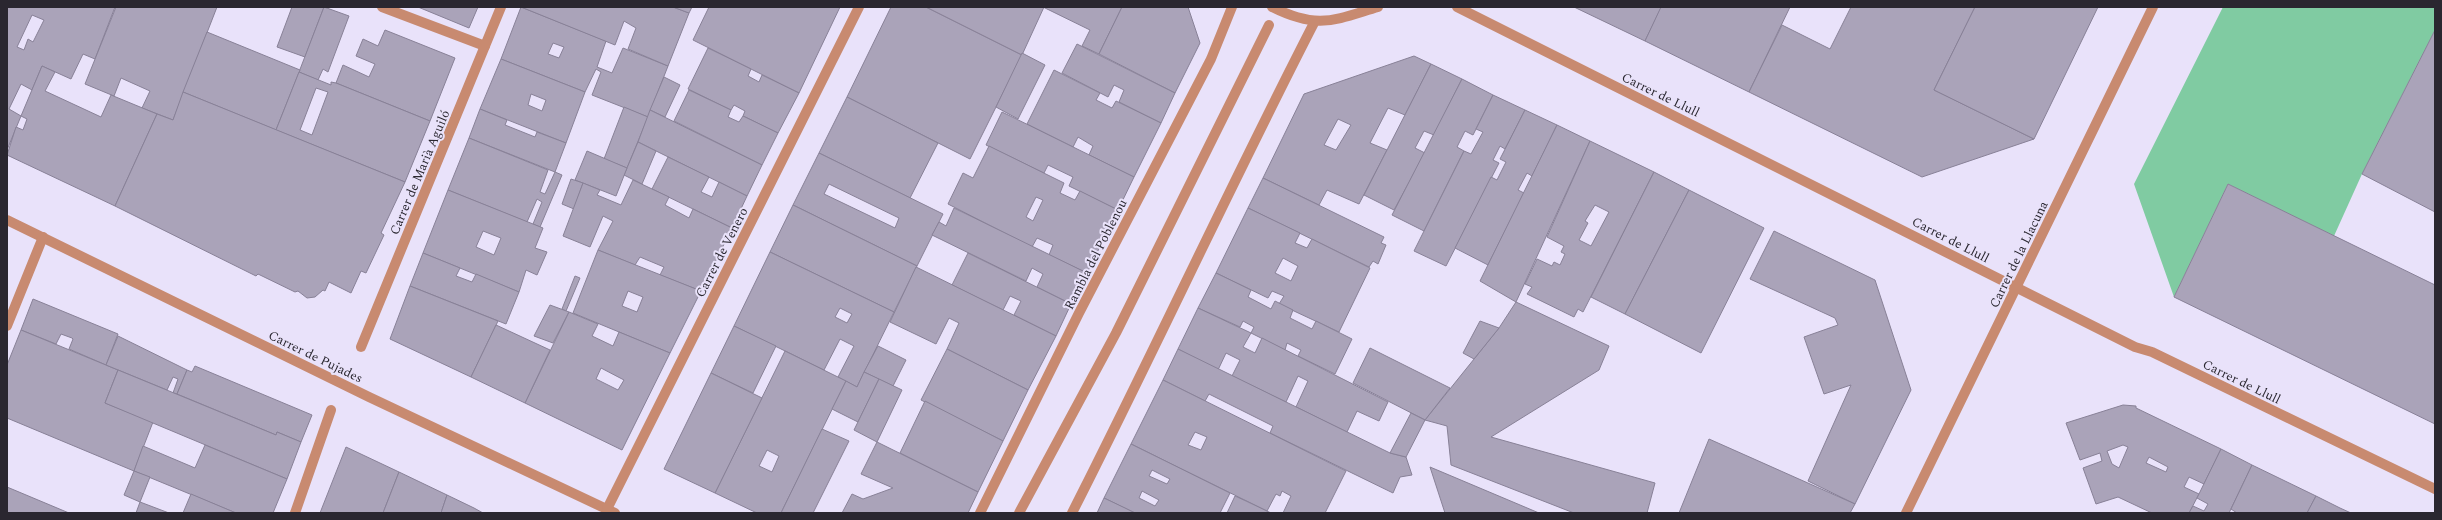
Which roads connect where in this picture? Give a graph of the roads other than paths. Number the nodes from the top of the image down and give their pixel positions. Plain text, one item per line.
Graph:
1 (382, 7) edge
2 (501, 7) edge
3 (859, 7) edge
4 (1232, 7) edge
5 (1272, 7) edge
6 (1378, 7) edge
7 (1457, 7) edge
8 (2153, 7) edge
9 (1369, 9) edge
10 (1315, 21) junction
11 (1269, 25) dead end
12 (485, 46) junction
13 (7, 220) edge
14 (43, 237) junction
15 (2017, 287) junction
16 (7, 326) edge
17 (361, 347) dead end
18 (331, 410) dead end
19 (2435, 489) edge
20 (611, 511) edge
21 (295, 513) edge
22 (980, 513) edge
23 (1019, 513) edge
24 (1072, 513) edge
25 (1906, 513) edge

1 - 12 street
2 - 12 street, Carrer de Marià Aguiló
3 - 20 street, Carrer de Venero
4 - 22 street, Rambla del Poblenou
5 - 10 street
6 - 9 street
7 - 15 street, Carrer de Llull
8 - 15 street, Carrer de la Llacuna
9 - 10 street
10 - 24 street
11 - 23 street
12 - 17 street, Carrer de Marià Aguiló
13 - 14 street, Carrer de Pujades
14 - 16 street
14 - 20 street, Carrer de Pujades
15 - 19 street, Carrer de Llull
15 - 25 street, Carrer de la Llacuna
18 - 21 street

